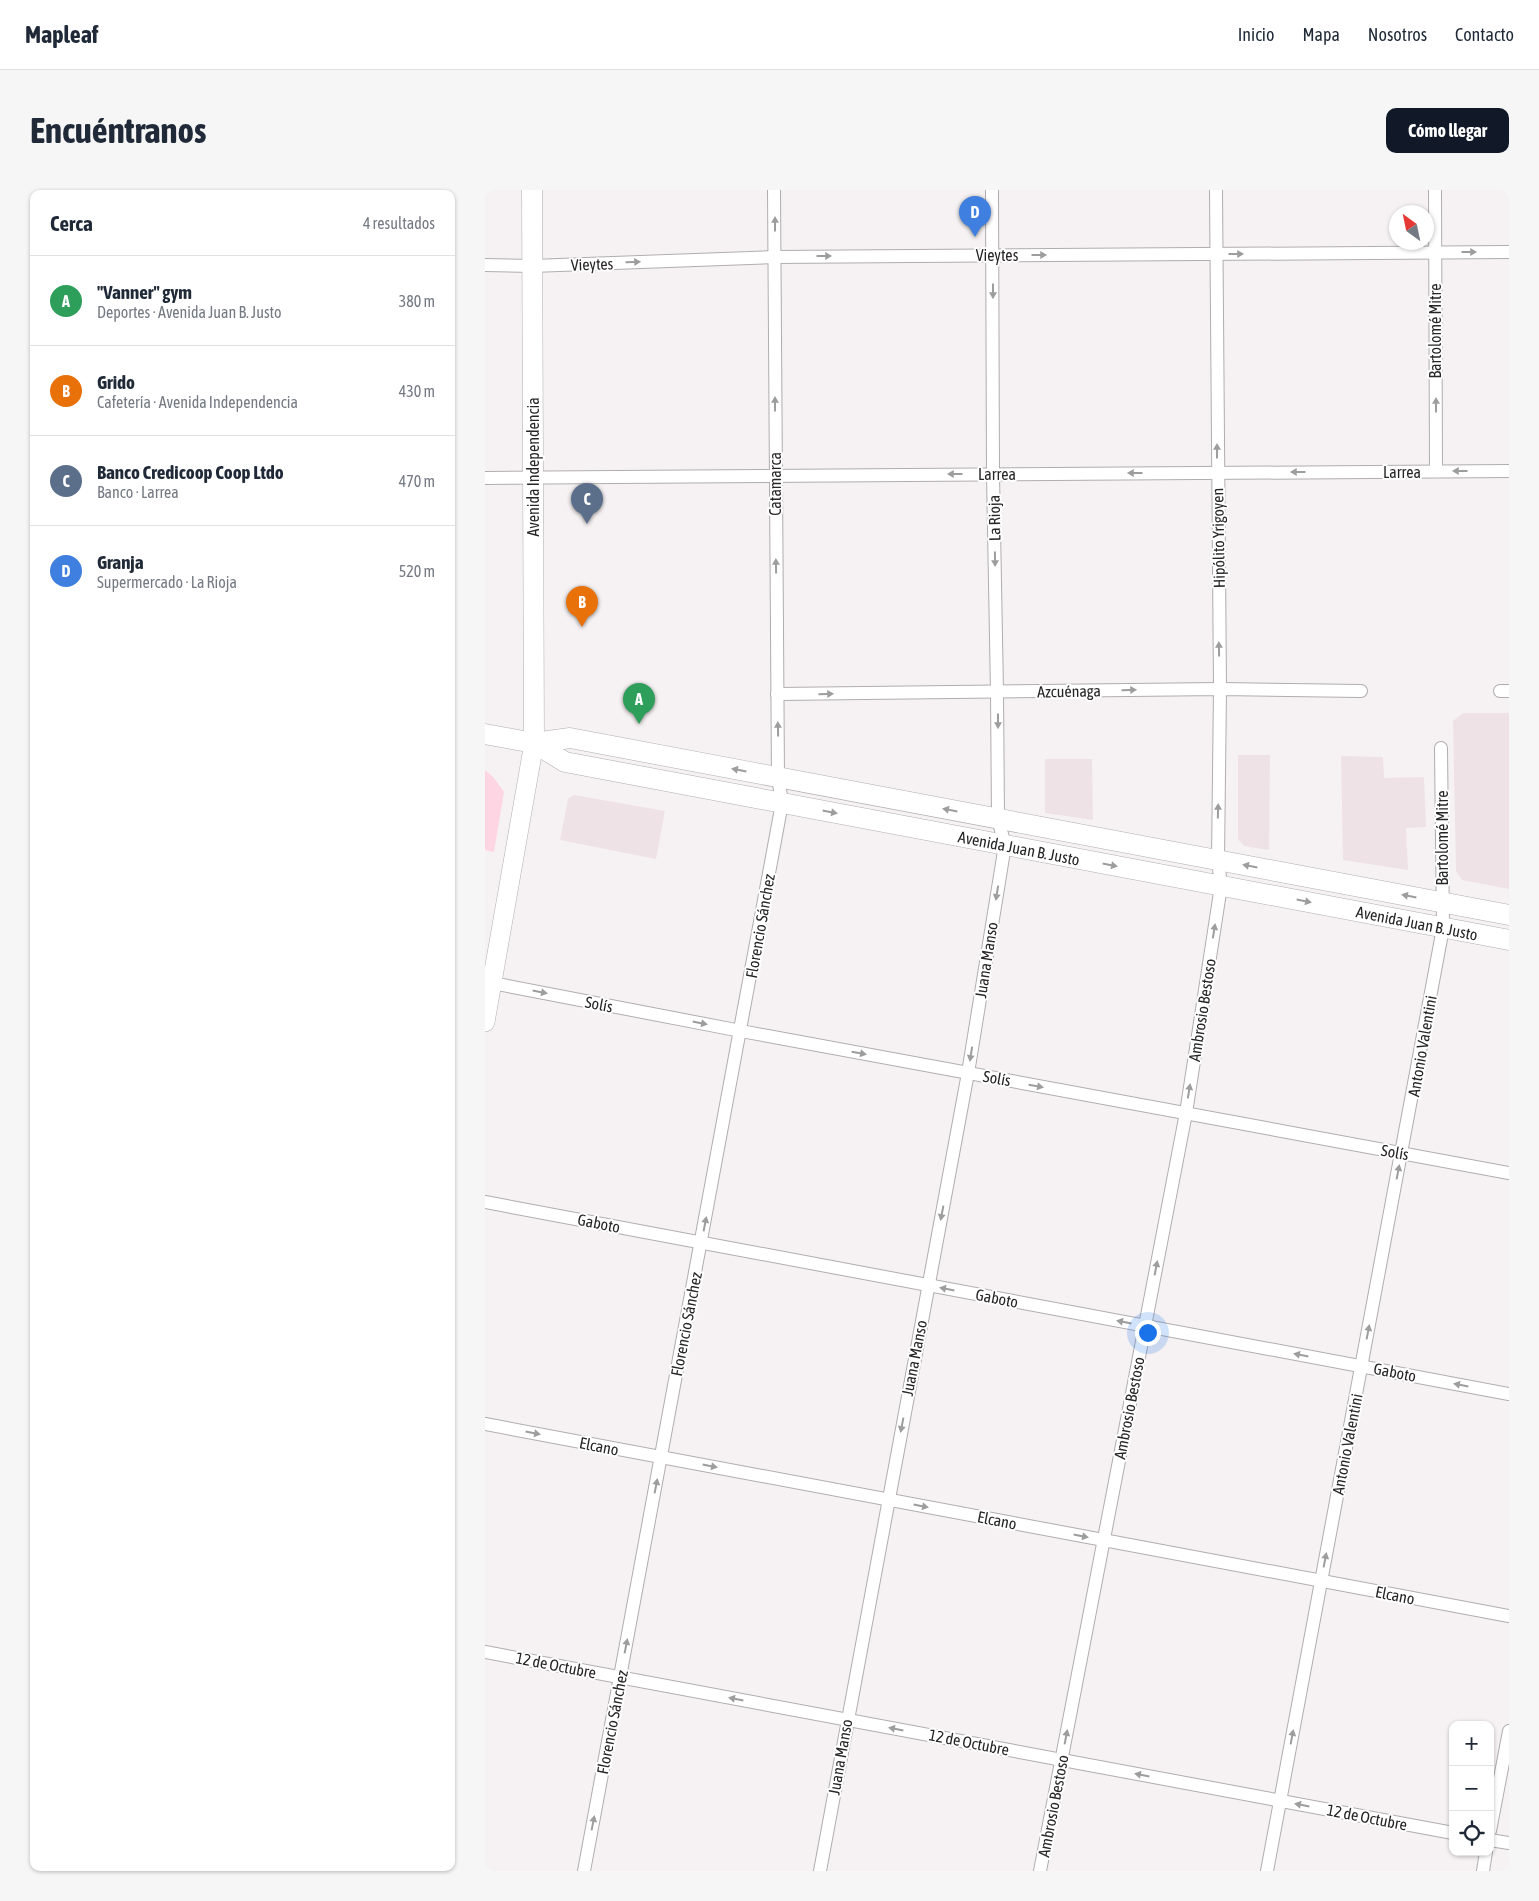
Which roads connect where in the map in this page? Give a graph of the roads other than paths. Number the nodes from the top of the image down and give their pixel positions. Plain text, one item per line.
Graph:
1 (532, 190) edge
2 (774, 190) edge
3 (992, 190) edge
4 (1216, 190) edge
5 (1435, 190) edge
6 (1435, 252) junction
7 (1509, 252) edge
8 (1216, 254) junction
9 (993, 255) junction
10 (775, 257) junction
11 (485, 265) edge
12 (532, 266) junction
13 (1436, 471) junction
14 (1509, 471) edge
15 (1217, 473) junction
16 (993, 474) junction
17 (775, 476) junction
18 (533, 477) junction
19 (485, 478) edge
20 (1220, 689) junction
21 (1361, 691) dead end
22 (997, 692) junction
23 (777, 694) junction
24 (485, 734) edge
25 (534, 743) junction
26 (1441, 748) dead end
27 (778, 777) junction
28 (782, 803) junction
29 (998, 819) junction
30 (1005, 845) junction
31 (1218, 860) junction
32 (1221, 886) junction
33 (1442, 902) junction
34 (1509, 915) edge
35 (1443, 928) junction
36 (1509, 940) edge
37 (489, 982) edge
38 (485, 1022) edge
39 (741, 1031) junction
40 (968, 1073) junction
41 (1186, 1113) junction
42 (1402, 1153) junction
43 (1509, 1173) edge
44 (485, 1202) edge
45 (701, 1243) junction
46 (928, 1285) junction
47 (1145, 1326) junction
48 (1362, 1366) junction
49 (1509, 1394) edge
50 (485, 1424) edge
51 (661, 1457) junction
52 (888, 1500) junction
53 (1104, 1540) junction
54 (1321, 1581) junction
55 (1509, 1616) edge
56 (485, 1652) edge
57 (620, 1677) junction
58 (847, 1720) junction
59 (1509, 1731) edge
60 (1062, 1760) junction
61 (1280, 1800) junction
62 (1494, 1811) edge
63 (1449, 1832) edge
64 (1494, 1841) edge
65 (1509, 1844) edge
66 (1485, 1856) edge
67 (584, 1871) edge
68 (820, 1871) edge
69 (1040, 1871) edge
70 (1267, 1871) edge
71 (1483, 1871) edge

1 - 12 main road, Avenida Independencia
10 -> 2 street, Catamarca
3 - 9 street, La Rioja
4 - 8 street, Hipólito Yrigoyen
5 - 6 street, Bartolomé Mitre
6 -> 7 street, Vieytes
8 -> 6 street, Vieytes
13 -> 6 street, Bartolomé Mitre
9 -> 8 street, Vieytes
15 -> 8 street, Hipólito Yrigoyen
10 -> 9 street, Vieytes
9 -> 16 street, La Rioja
12 -> 10 street, Vieytes
17 -> 10 street, Catamarca
11 - 12 street, Vieytes
12 - 18 main road, Avenida Independencia
14 -> 13 street, Larrea
13 -> 15 street, Larrea
15 -> 16 street, Larrea
20 -> 15 street, Hipólito Yrigoyen
16 -> 17 street, Larrea
16 -> 22 street, La Rioja
17 - 18 street, Larrea
23 -> 17 street, Catamarca
18 - 19 street, Larrea
18 - 25 main road, Avenida Independencia
20 - 21 street, Azcuénaga
22 -> 20 street, Azcuénaga
31 -> 20 street, Hipólito Yrigoyen
23 -> 22 street, Azcuénaga
22 -> 29 street, La Rioja
27 -> 23 street, Catamarca
24 - 25 main road, Avenida Juan B. Justo
27 -> 25 main road, Avenida Juan B. Justo
25 - 28 main road, Avenida Juan B. Justo
25 - 37 main road
26 - 33 street, Bartolomé Mitre
27 - 28 street, Florencio Sánchez
29 -> 27 main road, Avenida Juan B. Justo
28 -> 30 main road, Avenida Juan B. Justo
28 - 39 street, Florencio Sánchez
29 - 30 street, La Rioja
29 - 31 main road, Avenida Juan B. Justo
30 -> 32 main road, Avenida Juan B. Justo
30 -> 40 street, Juana Manso
31 - 32 street, Hipólito Yrigoyen
33 -> 31 main road, Avenida Juan B. Justo
32 -> 35 main road, Avenida Juan B. Justo
41 -> 32 street, Ambrosio Bestoso
33 - 34 main road, Avenida Juan B. Justo
33 - 35 street, Bartolomé Mitre
35 - 36 main road, Avenida Juan B. Justo
35 - 42 street, Antonio Valentini
37 - 38 main road
37 -> 39 street, Solís
39 -> 40 street, Solís
45 -> 39 street, Florencio Sánchez
40 -> 41 street, Solís
40 -> 46 street, Juana Manso
41 - 42 street, Solís
47 -> 41 street, Ambrosio Bestoso
42 - 43 street, Solís
48 -> 42 street, Antonio Valentini
44 - 45 street, Gaboto
45 - 46 street, Gaboto
45 - 51 street, Florencio Sánchez
47 -> 46 street, Gaboto
46 -> 52 street, Juana Manso
48 -> 47 street, Gaboto
47 - 53 street, Ambrosio Bestoso
49 -> 48 street, Gaboto
54 -> 48 street, Antonio Valentini
50 -> 51 street, Elcano
51 -> 52 street, Elcano
57 -> 51 street, Florencio Sánchez
52 -> 53 street, Elcano
52 - 58 street, Juana Manso
53 - 54 street, Elcano
60 -> 53 street, Ambrosio Bestoso
54 - 55 street, Elcano
61 -> 54 street, Antonio Valentini
56 - 57 street, 12 de Octubre
58 -> 57 street, 12 de Octubre
67 -> 57 street, Florencio Sánchez
60 -> 58 street, 12 de Octubre
58 - 68 street, Juana Manso
59 - 62 street
61 -> 60 street, 12 de Octubre
60 - 69 street, Ambrosio Bestoso
63 -> 61 street, 12 de Octubre
61 - 70 street, Antonio Valentini
64 - 65 street
66 - 71 street

